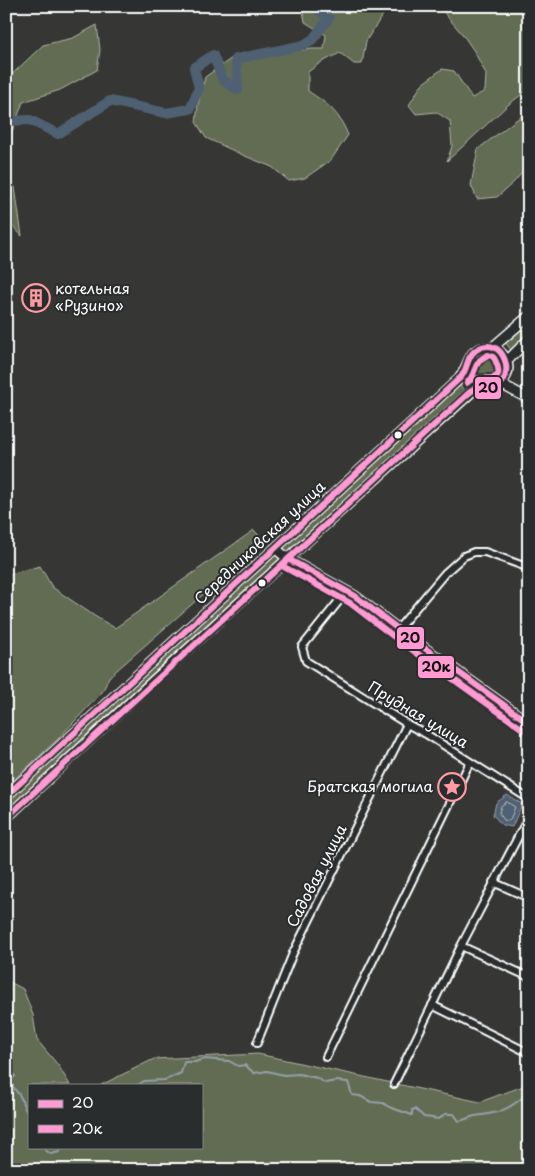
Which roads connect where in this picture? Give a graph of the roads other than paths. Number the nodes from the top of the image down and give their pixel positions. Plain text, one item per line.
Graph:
1 (529, 316) edge
2 (529, 339) edge
3 (493, 347) junction
4 (507, 360) junction
5 (465, 373) junction
6 (501, 384) junction
7 (477, 387) junction
8 (529, 399) edge
9 (275, 548) junction
10 (288, 559) junction
11 (529, 568) edge
12 (347, 591) junction
13 (398, 629) junction
14 (529, 723) edge
15 (407, 724) junction
16 (470, 762) junction
17 (6, 796) edge
18 (529, 799) edge
19 (529, 816) edge
20 (6, 818) edge
21 (493, 882) junction
22 (529, 898) edge
23 (461, 946) junction
24 (529, 977) edge
25 (432, 1005) junction
26 (258, 1043) dead end
27 (529, 1054) edge
28 (326, 1057) dead end
29 (394, 1084) dead end

1 - 3 street, Середниковская улица
2 - 4 street
3 - 4 street
3 - 5 street, Середниковская улица
4 - 6 street
5 - 7 street
5 - 9 street, Середниковская улица
6 - 7 street
6 - 8 street
7 - 10 street, Середниковская улица
9 - 10 street
9 - 17 street, Середниковская улица
10 - 12 street
10 - 20 street, Середниковская улица
11 - 13 street
12 - 13 street
12 - 15 street, Прудная улица
13 - 14 street
15 - 16 street, Прудная улица
15 - 26 street, Садовая улица
16 - 18 street, Прудная улица
16 - 28 street
19 - 21 street
21 - 22 street
21 - 23 street
23 - 24 street
23 - 25 street
25 - 27 street
25 - 29 street

